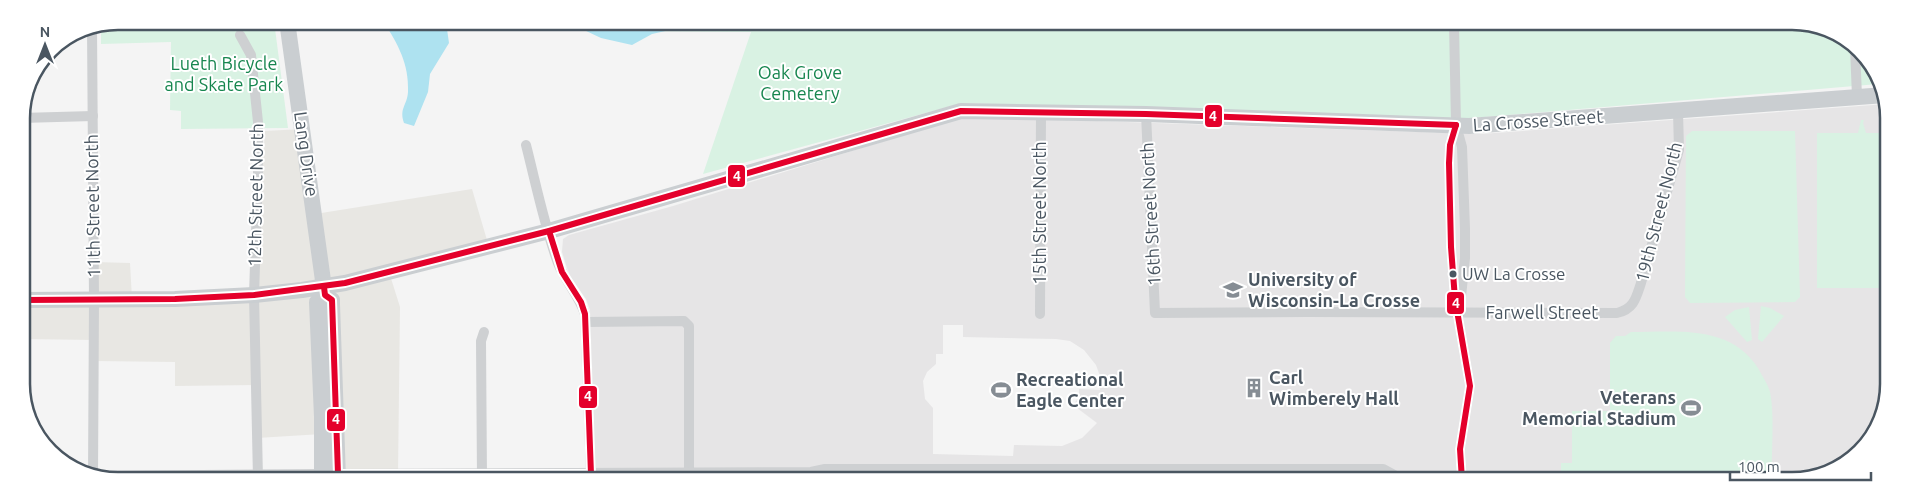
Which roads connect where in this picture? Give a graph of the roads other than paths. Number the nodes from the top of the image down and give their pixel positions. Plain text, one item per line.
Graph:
1 (288, 30) edge
2 (1454, 30) edge
3 (92, 34) edge
4 (240, 35) dead end
5 (1855, 58) edge
6 (1877, 96) edge
7 (1857, 97) junction
8 (1678, 111) junction
9 (1040, 112) junction
10 (1146, 114) junction
11 (92, 116) junction
12 (30, 118) edge
13 (1456, 125) junction
14 (526, 145) dead end
15 (549, 231) junction
16 (325, 291) junction
17 (254, 295) junction
18 (30, 300) edge
19 (94, 300) junction
20 (1628, 309) joint
21 (1458, 312) junction
22 (1155, 313) joint
23 (1040, 314) dead end
24 (586, 322) junction
25 (484, 332) dead end
26 (93, 468) edge
27 (258, 472) edge
28 (330, 472) edge
29 (482, 472) edge
30 (591, 472) edge
31 (689, 472) edge
32 (811, 472) edge
33 (1389, 472) edge
34 (1458, 472) edge

1 - 16 main road, Lang Drive
2 - 13 street
3 - 11 street, 11th Street North
4 - 17 street, 12th Street North
5 - 7 street
6 - 7 main road, La Crosse Street
7 - 8 main road, La Crosse Street
8 - 13 main road, La Crosse Street
8 - 20 street, 19th Street North
9 - 10 main road, La Crosse Street
9 - 15 main road, La Crosse Street
9 - 23 street, 15th Street North
10 - 13 main road, La Crosse Street
10 - 22 street, 16th Street North
11 - 12 street
11 - 19 street, 11th Street North
13 - 21 street
13 - 21 street
14 - 15 street
15 - 16 main road, La Crosse Street
15 - 24 street
16 - 17 main road, La Crosse Street
16 - 28 main road, Lang Drive
17 - 19 main road, La Crosse Street
17 - 27 street, 12th Street North
18 - 19 main road
19 - 26 street, 11th Street North
20 - 21 street, Farwell Street
21 - 22 street, Farwell Street
21 - 34 street
24 - 30 street
24 - 31 street
25 - 29 street
32 - 33 street

